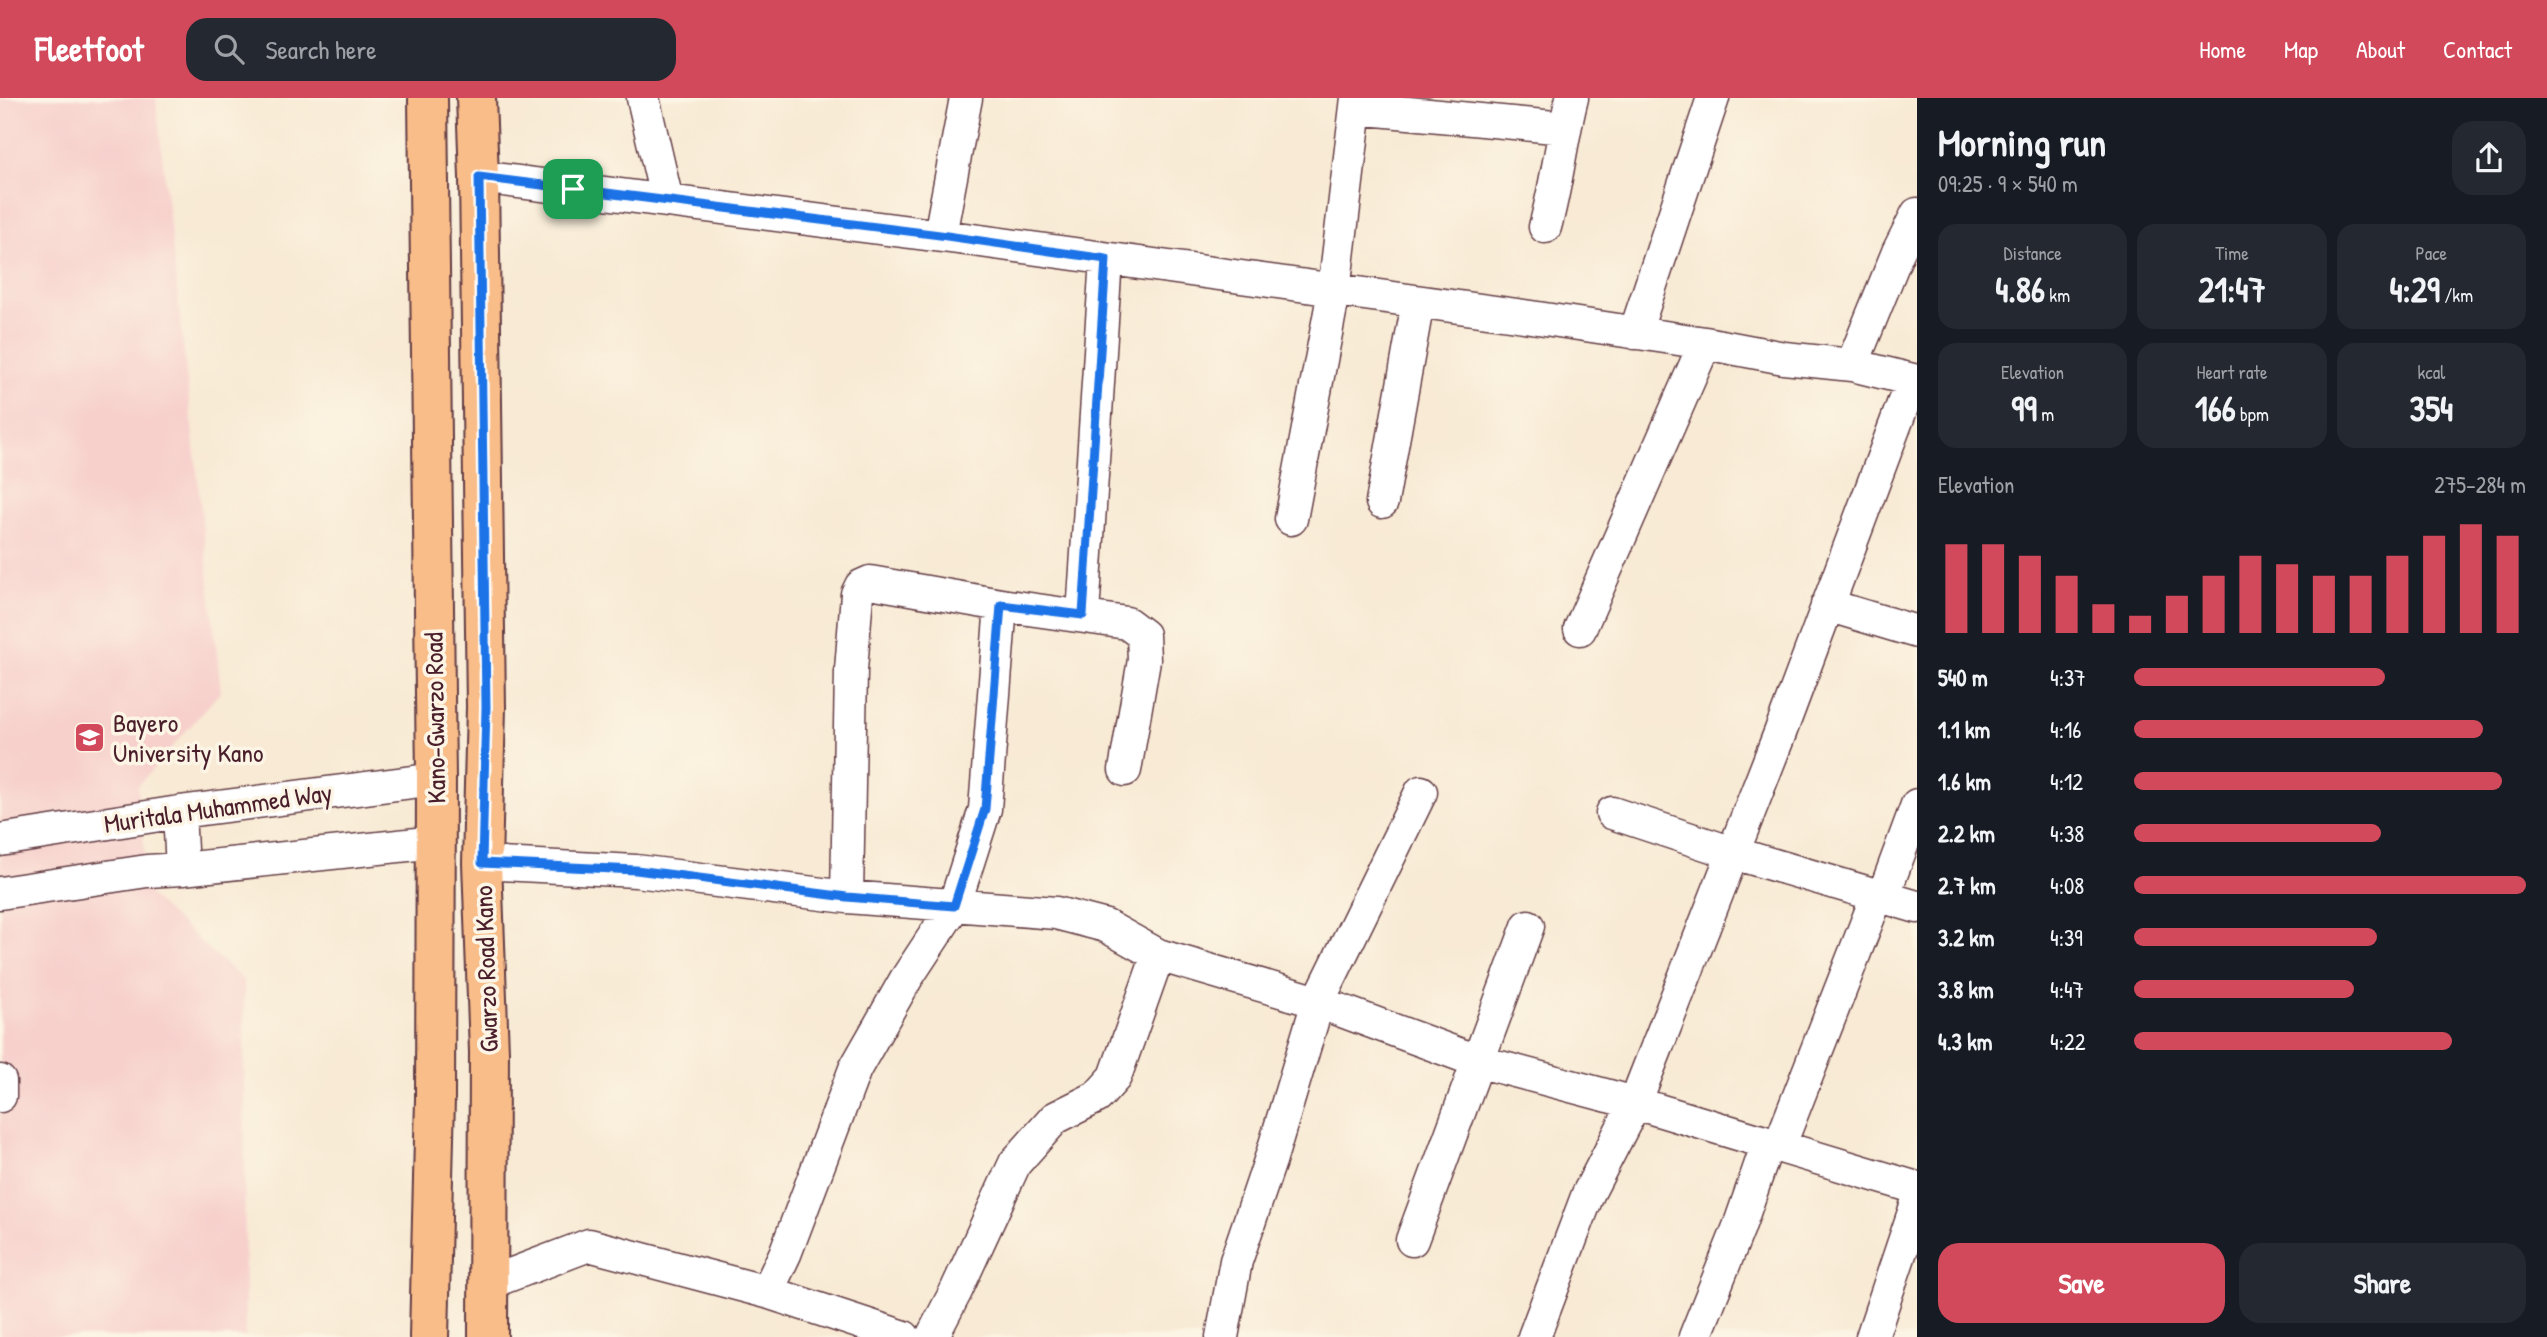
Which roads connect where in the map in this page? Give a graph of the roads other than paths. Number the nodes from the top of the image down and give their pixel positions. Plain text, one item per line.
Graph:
1 (428, 98) edge
2 (476, 98) edge
3 (643, 98) edge
4 (966, 98) edge
5 (1713, 98) edge
6 (1357, 103) edge
7 (1569, 113) edge
8 (479, 177) junction
9 (667, 201) junction
10 (1917, 214) edge
11 (1545, 227) dead end
12 (940, 235) junction
13 (1106, 259) junction
14 (1334, 291) junction
15 (1418, 302) junction
16 (1635, 333) junction
17 (1705, 343) junction
18 (1852, 365) junction
19 (1914, 380) edge
20 (1382, 502) dead end
21 (1291, 519) dead end
22 (1001, 605) junction
23 (1828, 605) junction
24 (1083, 615) junction
25 (1580, 629) dead end
26 (1917, 632) edge
27 (1125, 770) dead end
28 (436, 779) junction
29 (1421, 792) dead end
30 (1917, 805) edge
31 (179, 813) junction
32 (1612, 813) dead end
33 (85, 826) junction
34 (0, 840) edge
35 (436, 842) junction
36 (1733, 853) junction
37 (482, 863) junction
38 (182, 869) junction
39 (88, 880) junction
40 (0, 893) edge
41 (847, 897) junction
42 (1880, 897) junction
43 (954, 906) junction
44 (1917, 908) edge
45 (1528, 926) dead end
46 (1158, 955) junction
47 (1318, 1002) junction
48 (1477, 1060) junction
49 (0, 1081) edge
50 (0, 1096) edge
51 (1635, 1103) junction
52 (1773, 1145) junction
53 (1917, 1188) edge
54 (1917, 1203) edge
55 (1412, 1240) dead end
56 (489, 1283) junction
57 (767, 1292) junction
58 (429, 1337) edge
59 (488, 1337) edge
60 (904, 1337) edge
61 (932, 1337) edge
62 (1222, 1337) edge
63 (1534, 1337) edge
64 (1695, 1337) edge
65 (1872, 1337) edge

1 - 28 main road, Kano-Gwarzo Road
2 - 8 main road, Gwarzo Road Kano
3 - 9 street
4 - 12 street
5 - 16 street
6 - 7 street
6 - 14 street
7 - 11 street
8 - 9 street
8 - 37 main road, Gwarzo Road Kano
9 - 12 street
10 - 18 street
12 - 13 street
13 - 14 street
13 - 24 street
14 - 15 street
14 - 21 street
15 - 16 street
15 - 20 street
16 - 17 street
17 - 18 street
17 - 25 street
18 - 19 street
19 - 23 street
22 - 24 street
22 - 41 street
22 - 43 street
23 - 26 street
23 - 36 street
24 - 27 street
28 - 31 street, Muritala Muhammed Way
28 - 35 main road, Kano-Gwarzo Road
29 - 47 street
30 - 42 street
31 - 33 street, Muritala Muhammed Way
31 - 38 street
32 - 36 street
33 - 34 street, Muritala Muhammed Way
33 - 39 street
35 - 38 street
35 - 58 main road, Kano-Gwarzo Road
36 - 42 street
36 - 51 street
37 - 41 street
37 - 56 main road, Gwarzo Road Kano
38 - 39 street
39 - 40 street
41 - 43 street
42 - 44 street
42 - 52 street
43 - 46 street
43 - 57 street
45 - 48 street
46 - 47 street
46 - 61 street
47 - 48 street
47 - 62 street
48 - 51 street
48 - 55 street
49 - 50 street
51 - 52 street
51 - 63 street
52 - 53 street
52 - 64 street
54 - 65 street
56 - 57 street
56 - 59 main road, Gwarzo Road Kano
57 - 60 street

